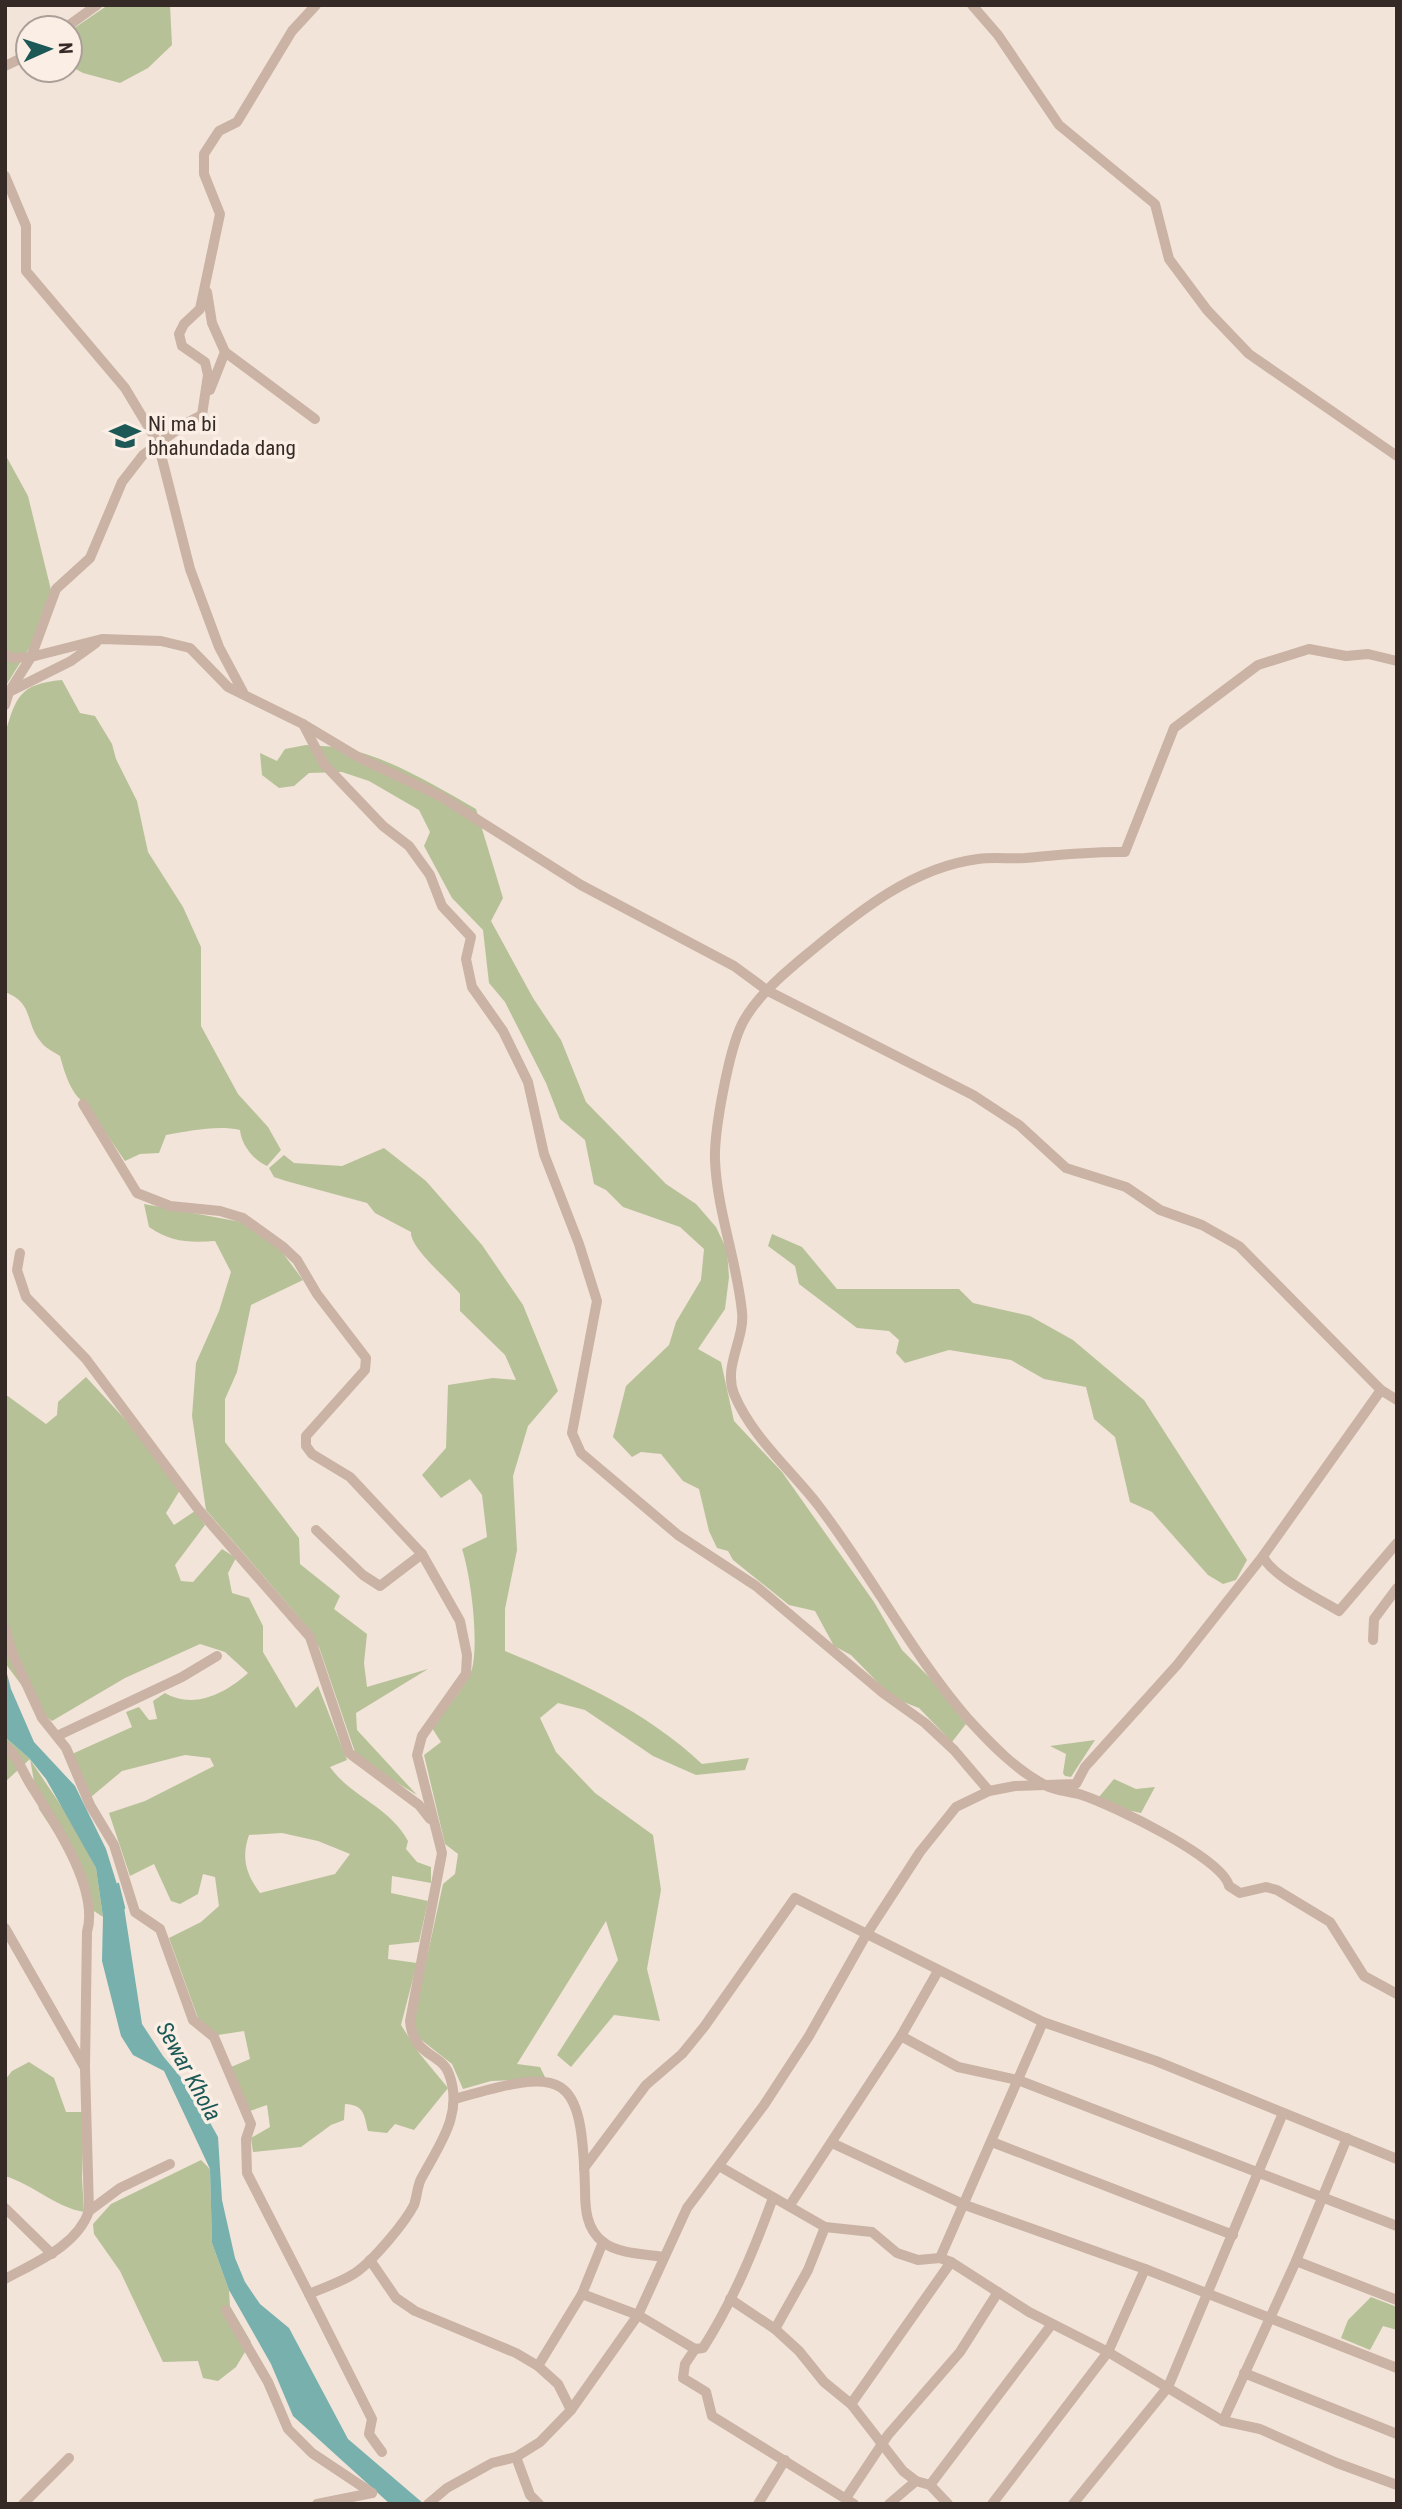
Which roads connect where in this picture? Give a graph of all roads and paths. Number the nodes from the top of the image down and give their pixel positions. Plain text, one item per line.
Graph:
1 (316, 5) edge
2 (972, 5) edge
3 (5, 176) edge
4 (206, 285) junction
5 (225, 352) junction
6 (205, 401) junction
7 (315, 419) dead end
8 (158, 443) junction
9 (1397, 456) edge
10 (102, 639) junction
11 (5, 654) edge
12 (31, 657) junction
13 (1397, 661) edge
14 (9, 692) junction
15 (243, 692) junction
16 (5, 705) edge
17 (303, 724) junction
18 (768, 990) junction
19 (83, 1104) dead end
20 (20, 1253) dead end
21 (1381, 1390) junction
22 (1397, 1400) edge
23 (316, 1530) dead end
24 (1397, 1543) edge
25 (422, 1554) junction
26 (1263, 1556) junction
27 (1397, 1588) edge
28 (5, 1628) edge
29 (1373, 1640) dead end
30 (217, 1656) dead end
31 (57, 1737) junction
32 (5, 1746) edge
33 (1048, 1787) junction
34 (989, 1791) junction
35 (433, 1823) junction
36 (5, 1928) edge
37 (866, 1935) junction
38 (939, 1971) junction
39 (1397, 1994) edge
40 (1043, 2022) junction
41 (901, 2035) junction
42 (85, 2068) junction
43 (1018, 2081) junction
44 (455, 2099) junction
45 (1283, 2113) junction
46 (1347, 2138) junction
47 (992, 2142) junction
48 (832, 2143) junction
49 (1397, 2159) edge
50 (170, 2164) dead end
51 (719, 2166) junction
52 (584, 2168) junction
53 (1259, 2173) junction
54 (1323, 2197) junction
55 (773, 2198) junction
56 (790, 2205) junction
57 (965, 2205) junction
58 (5, 2208) edge
59 (89, 2211) junction
60 (1397, 2226) edge
61 (825, 2227) junction
62 (1233, 2235) junction
63 (603, 2242) junction
64 (52, 2254) junction
65 (664, 2257) junction
66 (940, 2258) junction
67 (370, 2260) junction
68 (1296, 2261) junction
69 (951, 2262) junction
70 (1145, 2269) junction
71 (5, 2279) edge
72 (998, 2292) junction
73 (309, 2294) junction
74 (582, 2294) junction
75 (1209, 2294) junction
76 (730, 2299) junction
77 (1397, 2300) edge
78 (226, 2310) dead end
79 (638, 2315) junction
80 (1270, 2319) junction
81 (1052, 2324) junction
82 (775, 2329) junction
83 (695, 2348) junction
84 (1108, 2351) junction
85 (538, 2366) junction
86 (1397, 2368) edge
87 (1244, 2373) junction
88 (1168, 2387) junction
89 (851, 2404) junction
90 (571, 2410) junction
91 (1223, 2421) junction
92 (1397, 2434) edge
93 (882, 2445) junction
94 (382, 2452) dead end
95 (516, 2457) junction
96 (69, 2458) dead end
97 (785, 2460) junction
98 (916, 2481) junction
99 (930, 2485) junction
100 (1397, 2485) edge
101 (850, 2501) edge
102 (23, 2504) edge
103 (317, 2504) edge
104 (428, 2504) edge
105 (539, 2504) edge
106 (758, 2504) edge
107 (889, 2504) edge
108 (948, 2504) edge
109 (992, 2504) edge
110 (1073, 2504) edge

1 - 4 street
2 - 9 street
3 - 8 street
4 - 5 street
4 - 6 street
5 - 6 street
5 - 7 street
6 - 8 street
8 - 12 street
8 - 15 street
10 - 12 street
10 - 14 street
10 - 15 street
11 - 12 street
12 - 14 street
13 - 18 street
14 - 16 street
15 - 17 street
17 - 18 street
17 - 34 street
18 - 21 street
18 - 33 street
19 - 25 street
20 - 35 street
21 - 22 street
21 - 26 street
23 - 25 street
24 - 26 street
25 - 35 street
26 - 33 street
27 - 29 street
28 - 31 street
30 - 31 street
31 - 73 street
32 - 42 street
33 - 34 street
33 - 39 street
34 - 37 street
35 - 44 street
36 - 42 street
37 - 38 street
37 - 51 street
37 - 52 street
38 - 40 street
38 - 41 street
40 - 43 street
40 - 45 street
41 - 43 street
41 - 48 street
42 - 59 street
43 - 47 street
43 - 53 street
44 - 52 street
44 - 67 street
45 - 46 street
45 - 53 street
46 - 49 street
46 - 54 street
47 - 57 street
47 - 62 street
48 - 56 street
48 - 57 street
50 - 59 street
51 - 55 street
51 - 65 street
52 - 63 street
53 - 54 street
53 - 62 street
54 - 60 street
54 - 68 street
55 - 56 street
55 - 76 street
56 - 61 street
57 - 66 street
57 - 70 street
58 - 64 street
59 - 64 street
61 - 66 street
61 - 82 street
62 - 75 street
63 - 65 street
63 - 74 street
64 - 71 street
65 - 79 street
66 - 69 street
67 - 73 street
67 - 85 street
68 - 77 street
68 - 80 street
69 - 72 street
69 - 89 street
70 - 75 street
70 - 84 street
72 - 81 street
72 - 93 street
73 - 94 street
74 - 79 street
74 - 85 street
75 - 80 street
75 - 88 street
76 - 82 street
76 - 83 street
78 - 103 street
79 - 83 street
79 - 90 street
80 - 86 street
80 - 87 street
81 - 84 street
81 - 99 street
82 - 89 street
83 - 97 street
84 - 88 street
84 - 109 street
85 - 90 street
87 - 91 street
87 - 92 street
88 - 91 street
88 - 110 street
89 - 93 street
90 - 95 street
91 - 100 street
93 - 98 street
93 - 101 street
95 - 104 street
95 - 105 street
96 - 102 street
97 - 101 street
97 - 106 street
98 - 99 street
98 - 107 street
99 - 108 street

